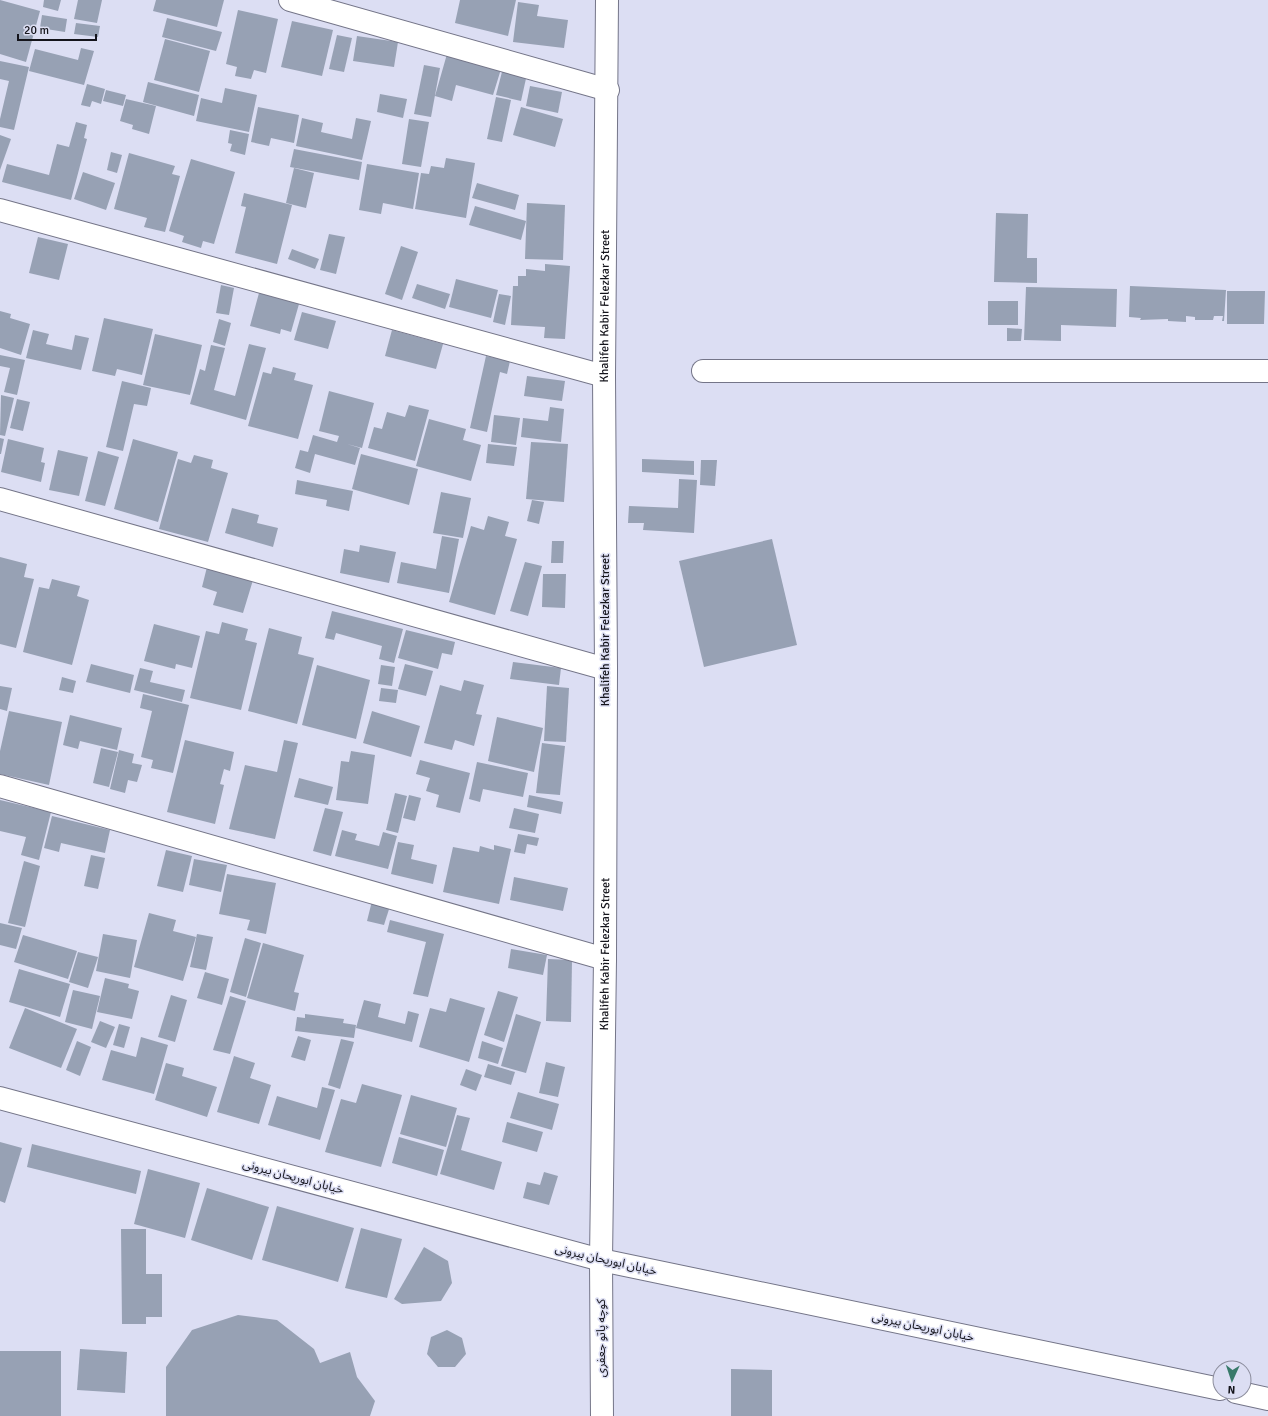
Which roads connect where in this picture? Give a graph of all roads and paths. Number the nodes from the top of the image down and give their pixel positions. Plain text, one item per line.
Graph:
1 (290, 0) edge
2 (608, 0) edge
3 (608, 90) junction
4 (0, 210) edge
5 (703, 371) dead end
6 (1268, 371) edge
7 (604, 376) junction
8 (0, 499) edge
9 (606, 669) junction
10 (0, 786) edge
11 (605, 959) junction
12 (0, 1098) edge
13 (601, 1260) junction
14 (1212, 1387) edge
15 (1252, 1396) edge
16 (1268, 1399) edge
17 (602, 1416) edge

1 - 3 street
2 - 3 street, Khalifeh Kabir Felezkar Street
3 - 7 street, Khalifeh Kabir Felezkar Street
4 - 7 street
5 - 6 street
7 - 9 street, Khalifeh Kabir Felezkar Street
8 - 9 street
9 - 11 street, Khalifeh Kabir Felezkar Street
10 - 11 street
11 - 13 street, Khalifeh Kabir Felezkar Street
12 - 13 street, خیابان ابوریحان بیرونی
13 - 14 street, خیابان ابوریحان بیرونی
13 - 17 street, کوچه پاتو جعفری
15 - 16 street

